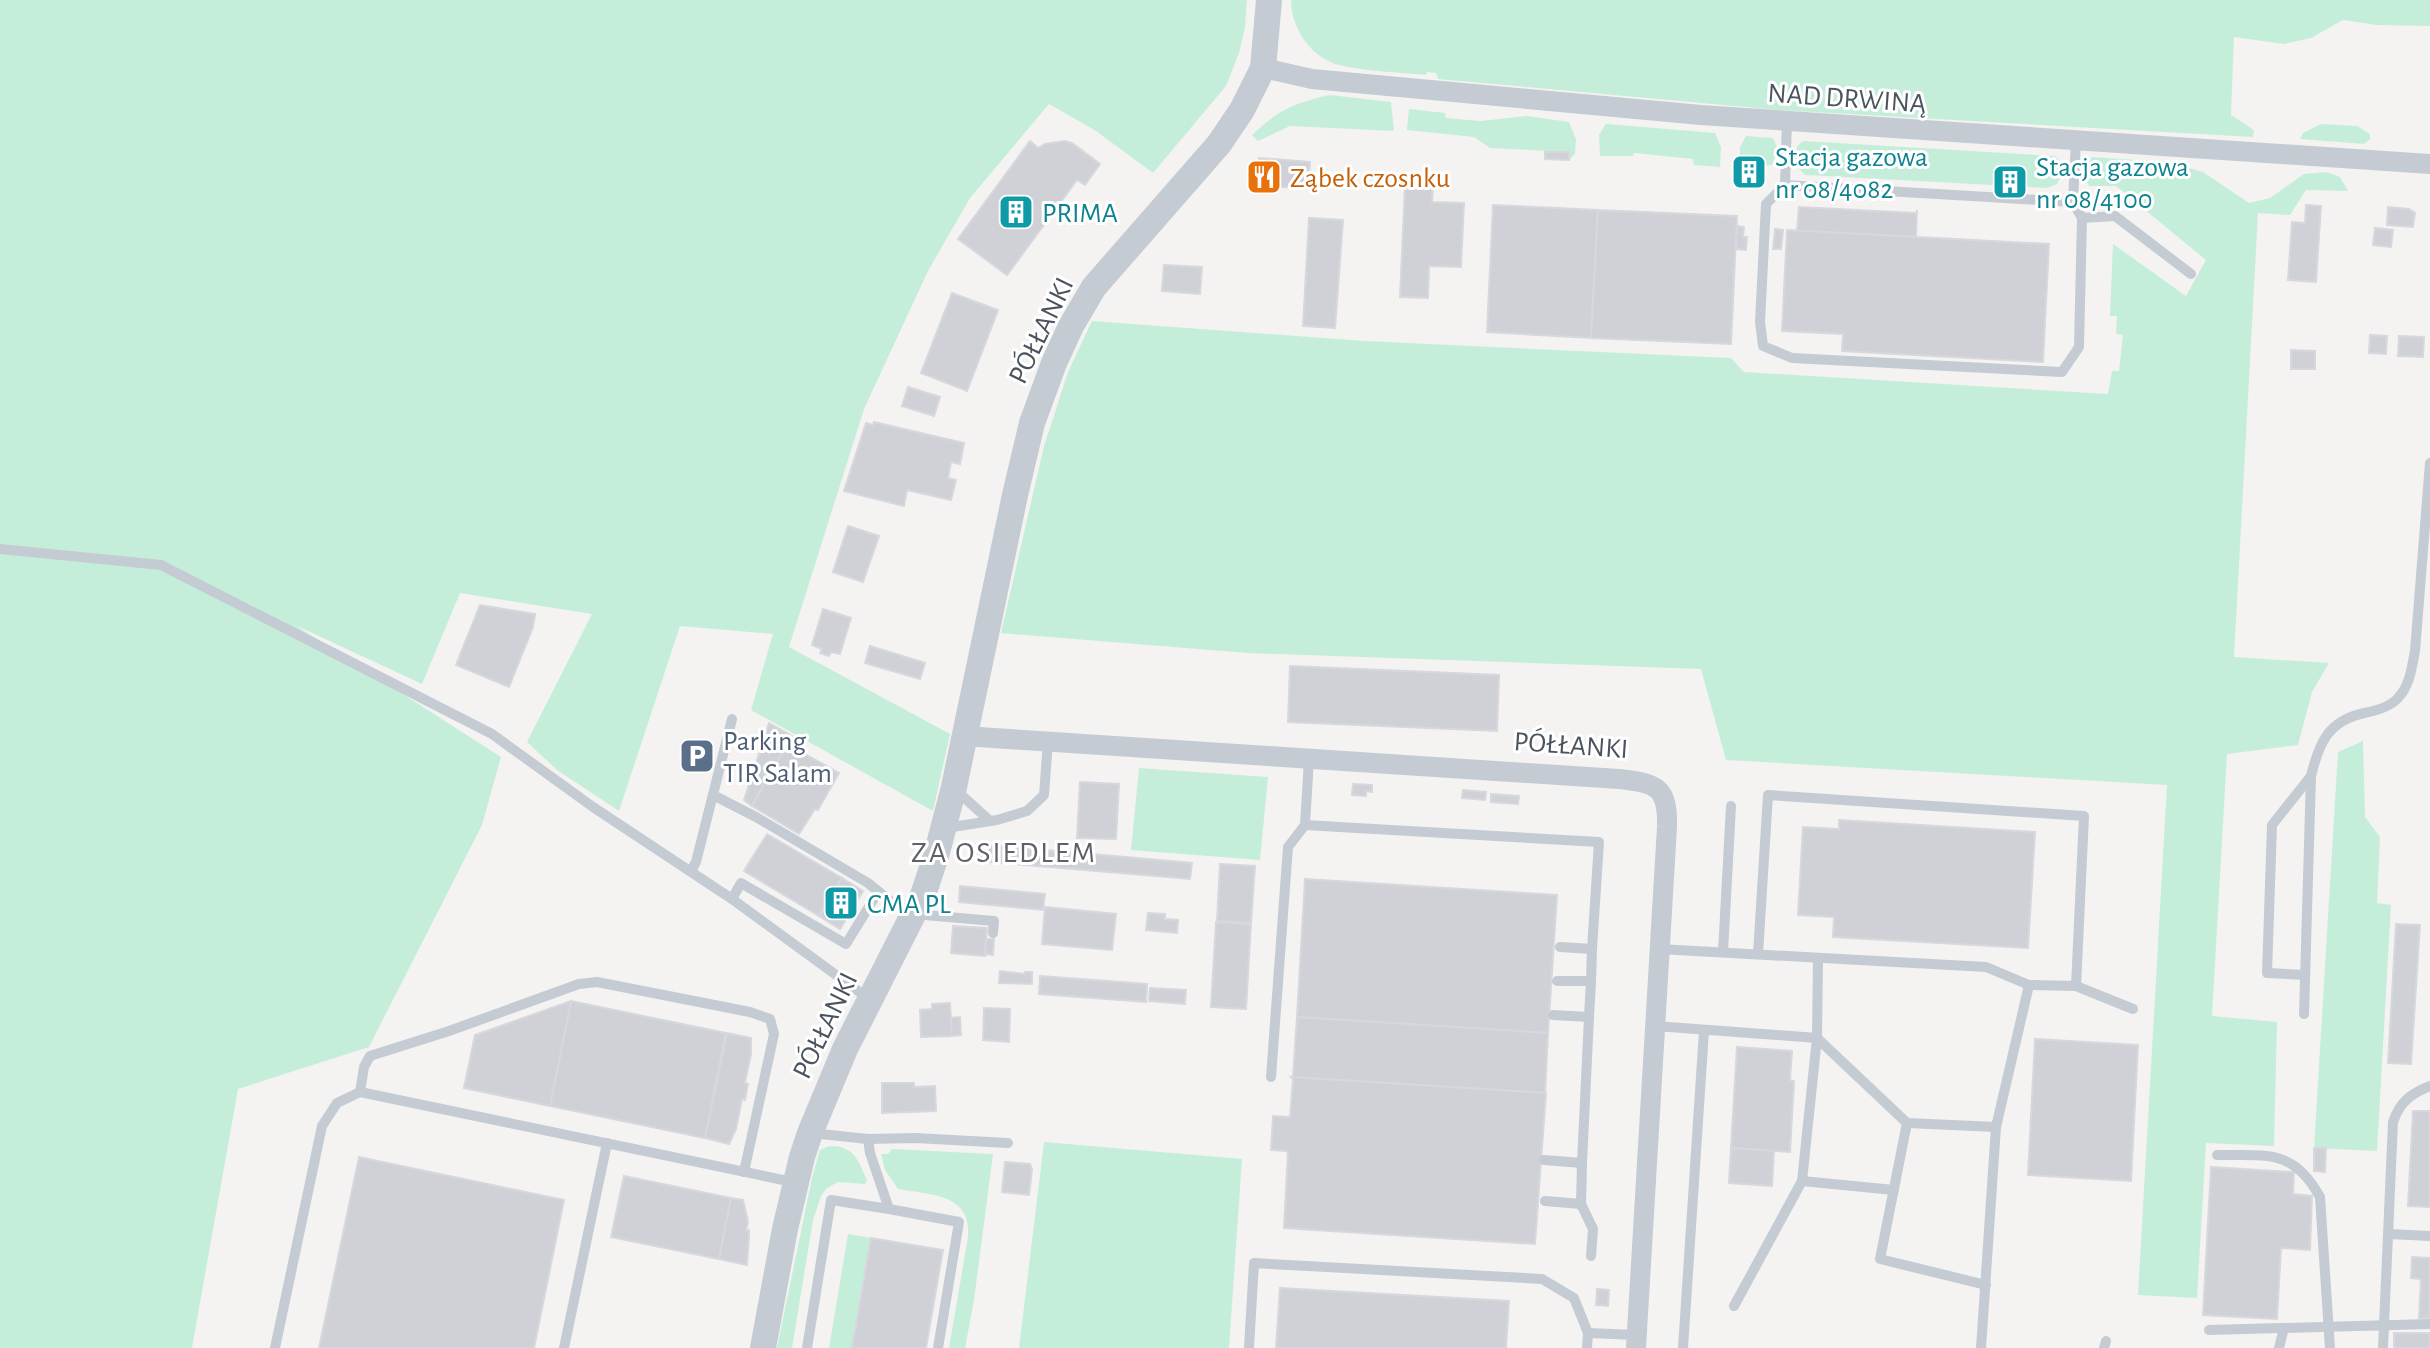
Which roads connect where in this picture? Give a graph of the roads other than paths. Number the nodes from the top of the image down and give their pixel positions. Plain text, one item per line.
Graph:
1 (1269, 0) edge
2 (1263, 68) junction
3 (1787, 121) junction
4 (2076, 140) junction
5 (2430, 164) edge
6 (1785, 185) junction
7 (2073, 202) junction
8 (2082, 218) junction
9 (2191, 274) dead end
10 (2430, 463) edge
11 (0, 549) edge
12 (732, 719) dead end
13 (963, 736) junction
14 (1048, 741) junction
15 (1309, 759) junction
16 (2311, 776) junction
17 (954, 787) junction
18 (713, 795) junction
19 (1731, 806) dead end
20 (990, 821) junction
21 (1305, 825) junction
22 (944, 828) junction
23 (691, 871) junction
24 (878, 892) junction
25 (732, 899) junction
26 (913, 914) junction
27 (993, 933) dead end
28 (1560, 947) dead end
29 (1592, 949) junction
30 (1659, 949) junction
31 (1723, 952) junction
32 (1758, 954) junction
33 (1818, 958) junction
34 (2305, 975) junction
35 (1557, 981) dead end
36 (1591, 981) junction
37 (2029, 985) junction
38 (2076, 986) junction
39 (870, 1001) junction
40 (2133, 1009) dead end
41 (2304, 1014) dead end
42 (1553, 1015) dead end
43 (1589, 1017) junction
44 (1655, 1026) junction
45 (1704, 1031) junction
46 (1817, 1038) junction
47 (1271, 1077) dead end
48 (2430, 1086) edge
49 (360, 1092) junction
50 (1907, 1123) junction
51 (1996, 1127) junction
52 (810, 1133) junction
53 (868, 1139) junction
54 (607, 1143) junction
55 (1008, 1143) dead end
56 (2217, 1155) dead end
57 (1544, 1160) dead end
58 (1582, 1163) junction
59 (744, 1172) junction
60 (1802, 1181) junction
61 (795, 1183) junction
62 (1894, 1190) junction
63 (1545, 1201) dead end
64 (1581, 1204) junction
65 (889, 1209) junction
66 (2389, 1234) junction
67 (2430, 1236) edge
68 (1591, 1256) dead end
69 (1986, 1285) junction
70 (1734, 1306) dead end
71 (2430, 1324) edge
72 (2384, 1325) junction
73 (2329, 1326) junction
74 (2284, 1328) junction
75 (2209, 1330) dead end
76 (1588, 1333) junction
77 (1636, 1342) edge
78 (275, 1348) edge
79 (564, 1348) edge
80 (763, 1348) edge
81 (807, 1348) edge
82 (938, 1348) edge
83 (1249, 1348) edge
84 (1587, 1348) edge
85 (1683, 1348) edge
86 (1981, 1348) edge
87 (2279, 1348) edge
88 (2330, 1348) edge
89 (2383, 1348) edge

1 - 2 street, PÓŁŁANKI
2 - 3 street, NAD DRWINĄ
2 - 13 street, PÓŁŁANKI
3 - 4 street, NAD DRWINĄ
3 - 6 lane
4 - 5 street, NAD DRWINĄ
4 - 7 lane
6 - 7 lane
6 - 8 lane
7 - 8 lane
8 - 9 lane
10 - 16 lane
11 - 23 lane
12 - 18 lane
13 - 14 street, PÓŁŁANKI
13 - 17 street, PÓŁŁANKI
14 - 15 street, PÓŁŁANKI
14 - 20 lane
15 - 21 lane
15 - 30 street, PÓŁŁANKI
16 - 34 lane
16 - 34 lane
17 - 20 lane
17 - 22 street, PÓŁŁANKI
18 - 23 lane
18 - 24 lane
19 - 31 lane
20 - 22 lane
21 - 29 lane
21 - 47 lane
22 - 26 street, PÓŁŁANKI
23 - 25 lane
24 - 25 lane
24 - 26 lane
25 - 39 lane
26 - 27 lane
26 - 39 street, PÓŁŁANKI
28 - 29 lane
29 - 36 lane
30 - 31 lane
30 - 44 street, PÓŁŁANKI
31 - 32 lane
32 - 33 lane
32 - 38 lane
33 - 37 lane
33 - 46 lane
34 - 41 lane
35 - 36 lane
36 - 43 lane
37 - 38 lane
37 - 51 lane
38 - 40 lane
39 - 52 street, PÓŁŁANKI
42 - 43 lane
43 - 58 lane
44 - 45 lane
44 - 77 street, PÓŁŁANKI
45 - 46 lane
45 - 85 lane
46 - 50 lane
46 - 60 lane
48 - 66 lane
49 - 54 lane
49 - 59 lane
49 - 78 lane
50 - 51 lane
50 - 62 lane
51 - 69 lane
52 - 53 lane
52 - 61 street, PÓŁŁANKI
53 - 55 lane
53 - 65 lane
54 - 59 lane
54 - 79 lane
56 - 73 lane
57 - 58 lane
58 - 64 lane
59 - 61 lane
60 - 62 lane
60 - 70 lane
61 - 80 street, PÓŁŁANKI
62 - 69 lane
63 - 64 lane
64 - 68 lane
65 - 81 lane
65 - 82 lane
66 - 67 lane
66 - 72 lane
69 - 86 lane
71 - 72 lane
72 - 73 lane
72 - 89 lane
73 - 74 lane
73 - 88 lane
74 - 75 lane
74 - 87 lane
76 - 77 lane
76 - 83 lane
76 - 84 lane

